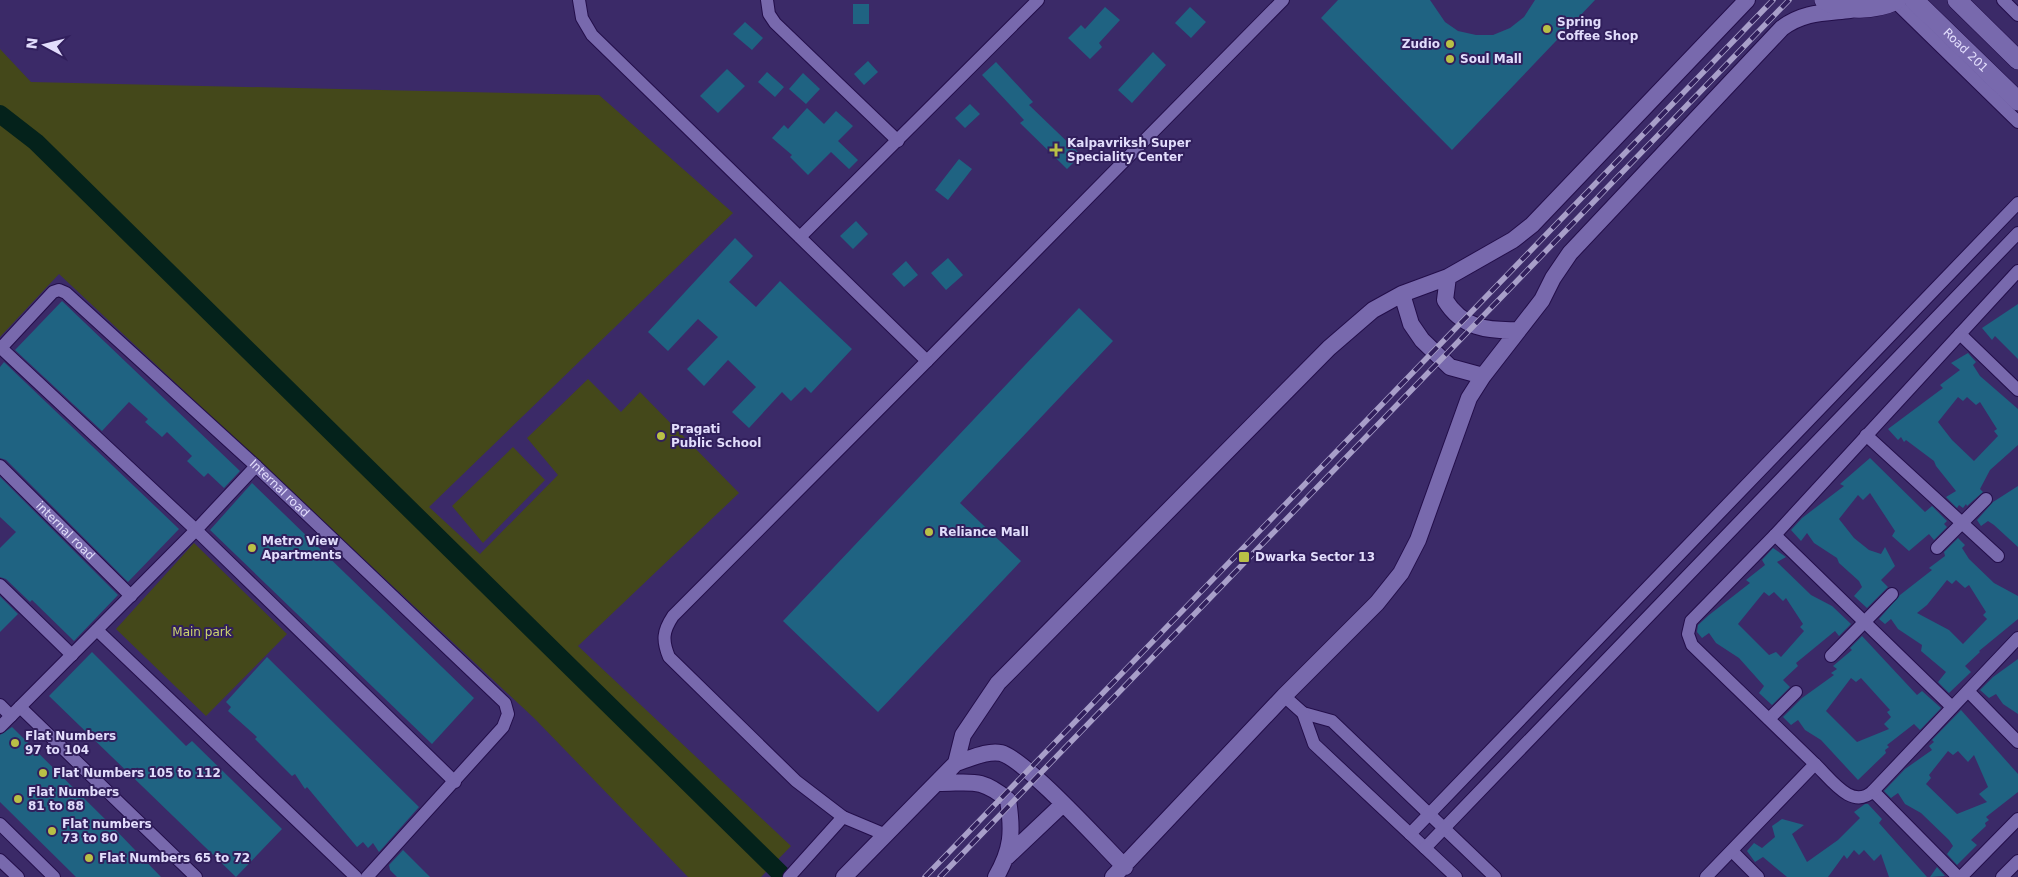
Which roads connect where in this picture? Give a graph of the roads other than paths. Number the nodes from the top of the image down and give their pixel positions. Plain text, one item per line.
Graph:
1 (579, 0) edge
2 (767, 0) edge
3 (1038, 0) edge
4 (1283, 0) edge
5 (1746, 0) edge
6 (1824, 0) edge
7 (1914, 0) edge
8 (1957, 0) edge
9 (2003, 0) edge
10 (1896, 1) edge
11 (1864, 9) junction
12 (2018, 15) edge
13 (2018, 60) edge
14 (2018, 101) edge
15 (2018, 122) edge
16 (898, 142) junction
17 (2018, 203) edge
18 (2018, 233) edge
19 (800, 238) junction
20 (2018, 271) edge
21 (1448, 277) junction
22 (1402, 294) junction
23 (1518, 330) junction
24 (1960, 334) junction
25 (1, 348) edge
26 (927, 361) junction
27 (1483, 376) junction
28 (2018, 390) edge
29 (1866, 435) junction
30 (0, 466) edge
31 (256, 466) junction
32 (1986, 499) dead end
33 (1961, 522) junction
34 (196, 530) junction
35 (1775, 534) junction
36 (1937, 548) dead end
37 (1998, 556) dead end
38 (0, 585) edge
39 (1892, 594) dead end
40 (131, 596) junction
41 (1865, 622) junction
42 (96, 630) junction
43 (2018, 638) edge
44 (72, 655) junction
45 (1830, 656) dead end
46 (1968, 691) junction
47 (1796, 692) dead end
48 (1284, 696) junction
49 (0, 705) edge
50 (1952, 707) junction
51 (16, 711) junction
52 (1303, 714) junction
53 (1769, 720) junction
54 (0, 727) edge
55 (2018, 742) edge
56 (956, 763) junction
57 (1815, 764) junction
58 (455, 782) junction
59 (938, 783) junction
60 (1873, 791) junction
61 (1063, 804) junction
62 (1429, 814) junction
63 (843, 817) junction
64 (2018, 819) edge
65 (0, 824) edge
66 (1444, 828) junction
67 (1410, 834) junction
68 (886, 835) junction
69 (1425, 848) junction
70 (1732, 851) junction
71 (1007, 857) junction
72 (0, 860) edge
73 (2018, 861) edge
74 (1119, 872) edge
75 (790, 875) edge
76 (18, 877) edge
77 (54, 877) edge
78 (196, 877) edge
79 (356, 877) edge
80 (367, 877) edge
81 (844, 877) edge
82 (996, 877) edge
83 (1456, 877) edge
84 (1495, 877) edge
85 (1706, 877) edge
86 (1758, 877) edge
87 (1960, 877) edge
88 (2002, 877) edge

1 - 19 street
2 - 16 street
3 - 16 street
4 - 26 street
5 - 21 street
6 - 11 main road
7 - 14 main road, Road 201
8 - 13 main road
9 - 12 street
10 - 11 main road
10 - 15 street
11 - 23 street
16 - 19 street
17 - 62 street
18 - 66 street
19 - 26 street
20 - 24 street
21 - 22 street
21 - 23 street
22 - 27 street
22 - 56 street
23 - 27 street
24 - 28 street
24 - 29 street
25 - 31 street, Internal road
25 - 34 street, Internal road
26 - 63 street
27 - 48 street
29 - 33 street
29 - 35 street
30 - 40 street, internal road
31 - 34 street
31 - 58 street, Internal road
32 - 33 street
33 - 36 street
33 - 37 street
34 - 40 street
34 - 58 street, Internal road
35 - 41 street
35 - 53 street
38 - 44 street
39 - 41 street
40 - 42 street
41 - 45 street
41 - 50 street
42 - 44 street
42 - 79 street
43 - 46 street
44 - 51 street
46 - 50 street
46 - 55 street
47 - 53 street
48 - 52 street
48 - 74 street
49 - 51 street
50 - 60 street
51 - 54 street
51 - 78 street
52 - 62 street
52 - 67 street
53 - 57 street
56 - 59 street
56 - 61 street
57 - 60 street
57 - 70 street
58 - 80 street, Internal road
59 - 68 street
59 - 71 street
60 - 87 street
61 - 71 street
61 - 74 street
62 - 66 street
62 - 67 street
63 - 68 street
63 - 75 street
64 - 87 street
65 - 77 street
66 - 69 street
66 - 84 street
67 - 69 street
68 - 81 street
69 - 83 street
70 - 85 street
70 - 86 street
71 - 82 street
72 - 76 street
73 - 88 street

